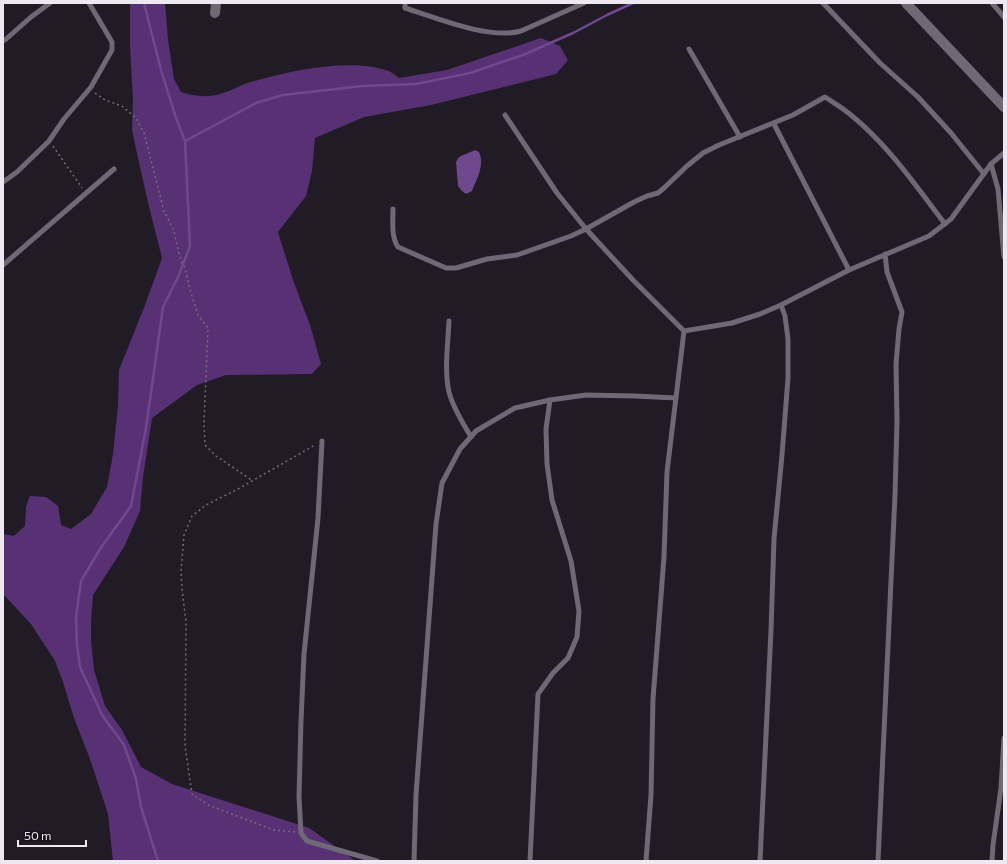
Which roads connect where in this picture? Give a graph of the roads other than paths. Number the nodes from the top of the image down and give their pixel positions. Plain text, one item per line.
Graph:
1 (50, 3) edge
2 (89, 3) edge
3 (405, 3) edge
4 (584, 3) edge
5 (823, 3) edge
6 (906, 3) edge
7 (992, 3) edge
8 (1004, 17) edge
9 (5, 40) dead end
10 (689, 49) dead end
11 (1004, 107) edge
12 (505, 115) dead end
13 (774, 124) junction
14 (740, 137) junction
15 (1004, 153) edge
16 (991, 164) junction
17 (114, 169) dead end
18 (984, 174) junction
19 (3, 182) edge
20 (393, 209) dead end
21 (945, 224) junction
22 (586, 229) junction
23 (885, 254) junction
24 (1004, 257) edge
25 (3, 265) edge
26 (849, 270) junction
27 (781, 305) junction
28 (449, 321) dead end
29 (684, 331) junction
30 (676, 398) junction
31 (550, 400) junction
32 (471, 437) junction
33 (322, 441) road end
34 (1004, 738) edge
35 (1003, 755) edge
36 (377, 861) edge
37 (414, 861) edge
38 (530, 861) edge
39 (646, 861) edge
40 (760, 861) edge
41 (878, 861) edge
42 (992, 861) edge

1 - 9 lane
2 - 19 lane
3 - 4 lane
5 - 18 lane
6 - 11 street
7 - 8 lane
10 - 14 lane
12 - 22 lane
13 - 14 lane
13 - 21 lane
13 - 26 lane
14 - 22 lane
15 - 16 lane
16 - 18 lane
16 - 24 lane
17 - 25 lane
18 - 21 lane
20 - 22 lane
21 - 23 lane
22 - 29 lane
23 - 26 lane
23 - 41 lane
26 - 27 lane
27 - 29 lane
27 - 40 lane
28 - 32 lane
29 - 30 lane
30 - 31 lane
30 - 39 lane
31 - 32 lane
31 - 38 lane
32 - 37 lane
33 - 36 lane
34 - 35 lane
35 - 42 lane

